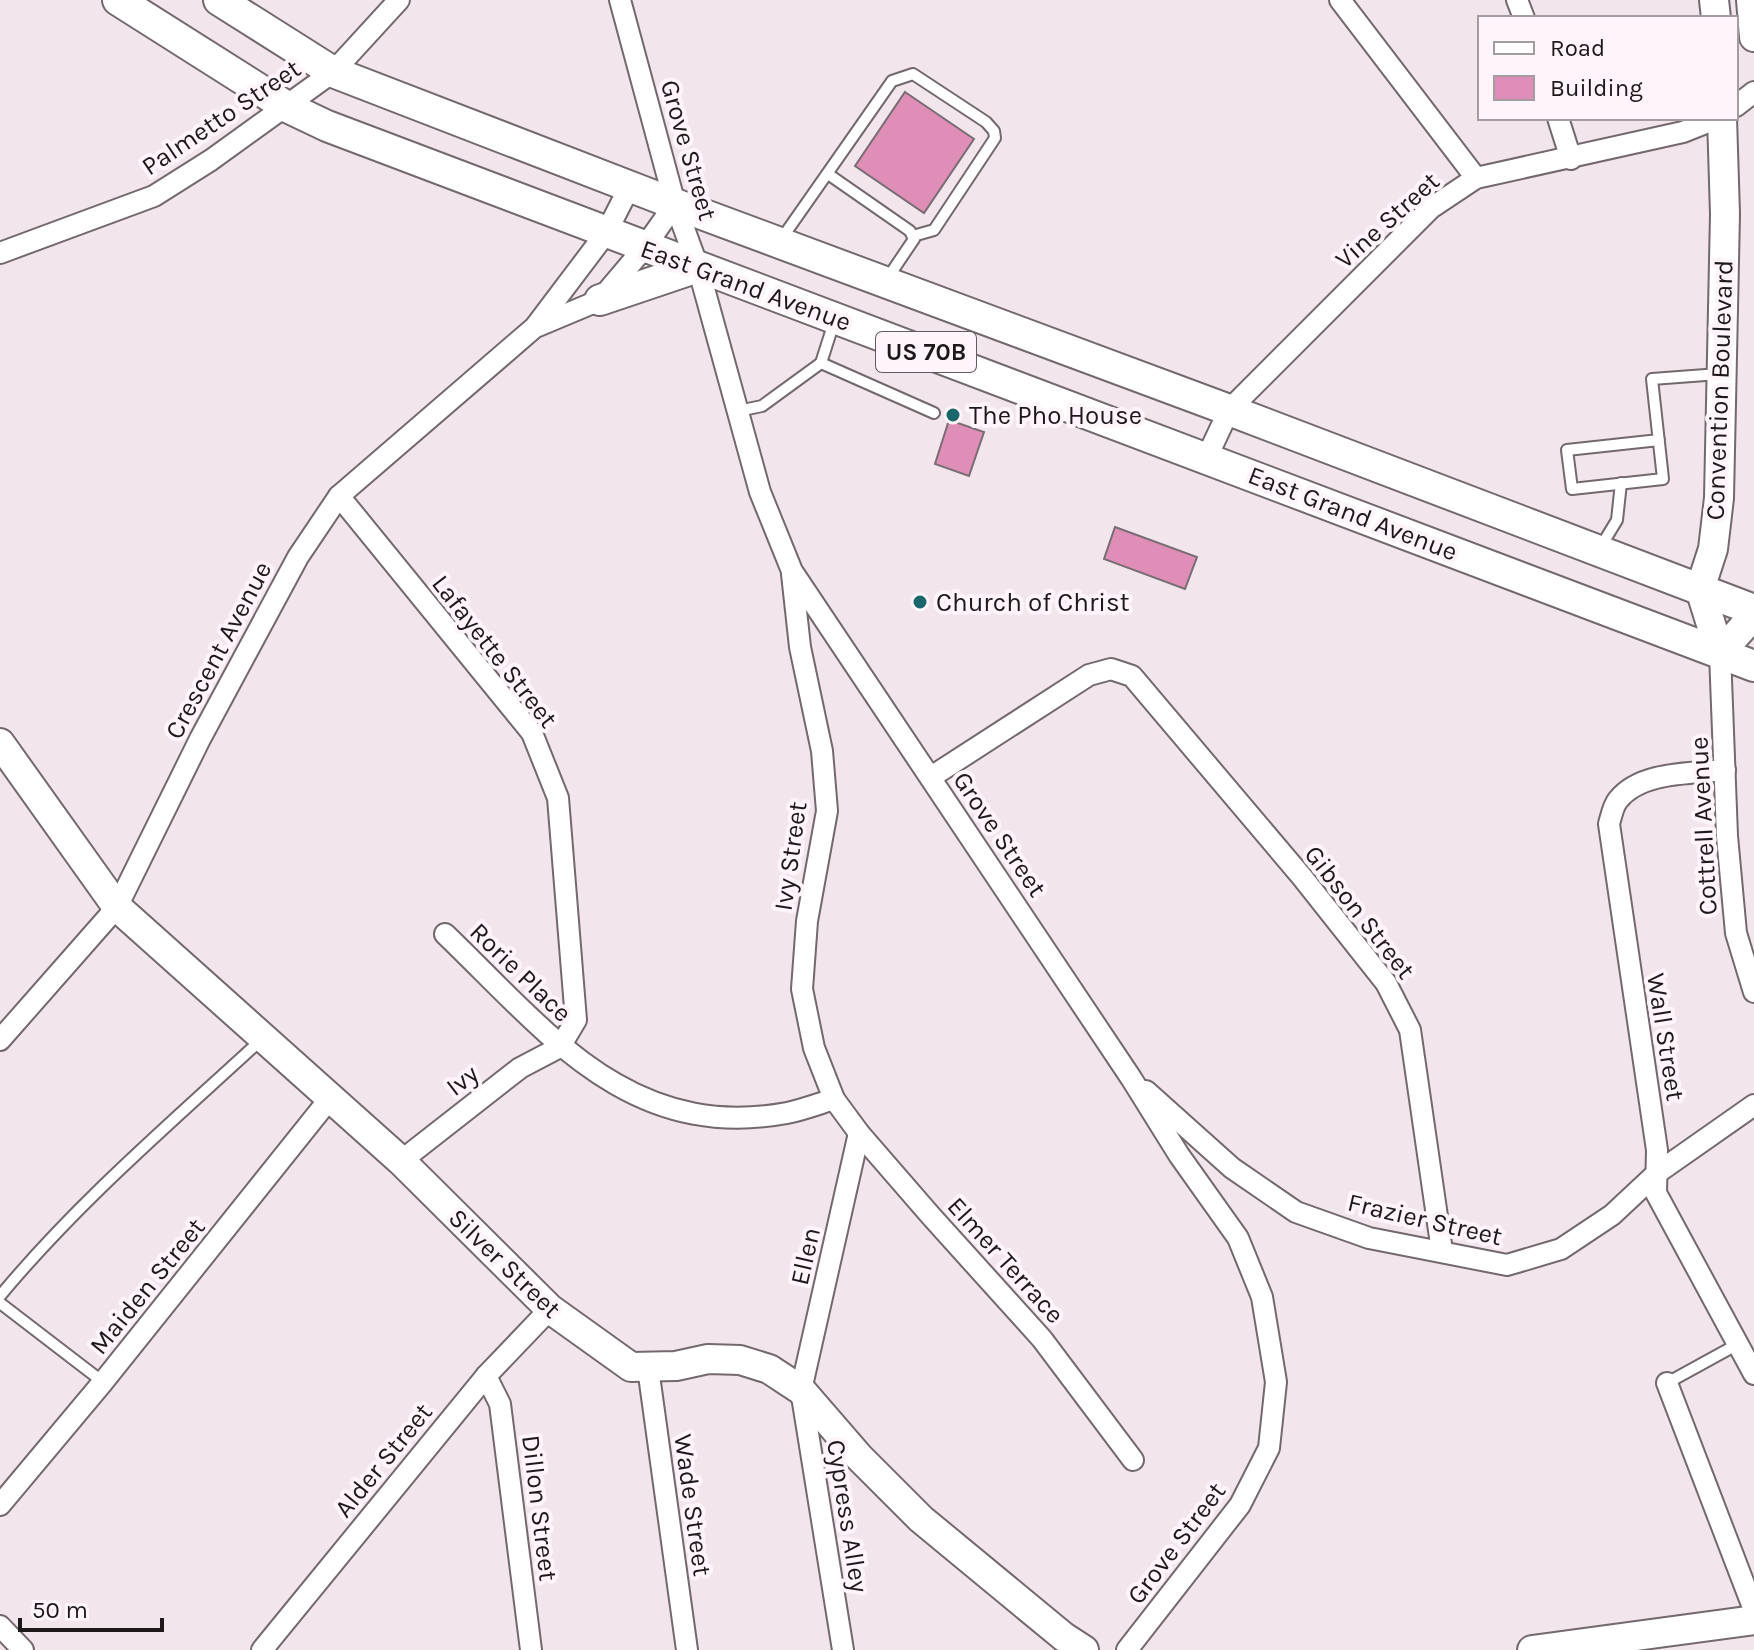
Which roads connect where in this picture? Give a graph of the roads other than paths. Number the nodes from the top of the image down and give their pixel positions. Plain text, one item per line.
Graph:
1 (118, 0) edge
2 (219, 0) edge
3 (399, 0) edge
4 (620, 0) edge
5 (1340, 0) edge
6 (1751, 0) edge
7 (1754, 37) edge
8 (333, 72) junction
9 (1754, 92) edge
10 (1738, 104) edge
11 (287, 107) junction
12 (1559, 120) edge
13 (1715, 120) edge
14 (1720, 120) edge
15 (1571, 159) junction
16 (828, 174) junction
17 (1476, 178) junction
18 (630, 186) junction
19 (675, 204) junction
20 (606, 233) junction
21 (913, 236) junction
22 (779, 242) junction
23 (644, 248) junction
24 (1, 250) edge
25 (698, 267) junction
26 (886, 282) junction
27 (600, 300) junction
28 (835, 318) junction
29 (535, 327) junction
30 (821, 363) junction
31 (1722, 374) junction
32 (1229, 410) junction
33 (738, 411) junction
34 (934, 413) dead end
35 (1659, 440) junction
36 (1207, 457) junction
37 (1627, 480) junction
38 (339, 496) junction
39 (1598, 550) junction
40 (792, 571) junction
41 (1700, 589) junction
42 (1754, 612) edge
43 (1720, 653) junction
44 (1754, 666) edge
45 (0, 743) edge
46 (1725, 770) junction
47 (931, 777) junction
48 (117, 907) junction
49 (445, 934) dead end
50 (1754, 992) edge
51 (263, 1037) junction
52 (0, 1040) edge
53 (560, 1047) junction
54 (1131, 1078) junction
55 (331, 1097) junction
56 (834, 1099) junction
57 (1754, 1105) edge
58 (859, 1133) junction
59 (401, 1161) junction
60 (1657, 1173) junction
61 (1442, 1251) junction
62 (0, 1296) edge
63 (0, 1303) edge
64 (550, 1309) junction
65 (1738, 1344) junction
66 (648, 1368) junction
67 (1754, 1374) edge
68 (486, 1376) junction
69 (103, 1382) junction
70 (1667, 1383) joint
71 (801, 1390) junction
72 (1133, 1460) dead end
73 (0, 1505) edge
74 (1754, 1610) edge
75 (1754, 1620) edge
76 (0, 1626) edge
77 (23, 1650) edge
78 (262, 1650) edge
79 (531, 1650) edge
80 (687, 1650) edge
81 (843, 1650) edge
82 (1084, 1650) edge
83 (1127, 1650) edge
84 (1532, 1650) edge

1 - 11 main road, East Grand Avenue / US 70B
2 - 8 main road, East Grand Avenue / US 70B
3 - 8 street, Palmetto Street
4 - 19 street, Grove Street
5 - 17 street
6 - 7 street
8 - 11 street, Palmetto Street
8 - 18 main road, East Grand Avenue / US 70B
9 - 10 street
11 - 20 main road, East Grand Avenue / US 70B
11 - 24 street, Palmetto Street
12 - 15 street
13 - 15 street, Vine Street
14 - 31 street, Convention Boulevard
15 - 17 street, Vine Street
16 - 21 lane
16 - 21 lane
16 - 22 lane
17 - 32 street, Vine Street
18 - 19 main road, East Grand Avenue / US 70B
18 - 20 street, Crescent Avenue
19 - 22 main road, East Grand Avenue / US 70B
19 - 23 street, Crescent Avenue
19 - 25 street, Grove Street
20 - 23 main road, East Grand Avenue / US 70B
20 - 29 street, Crescent Avenue
21 - 26 lane
22 - 26 main road, East Grand Avenue / US 70B
23 - 25 main road, East Grand Avenue / US 70B
23 - 27 street, Crescent Avenue
25 - 27 main road
25 - 28 main road, East Grand Avenue / US 70B
25 - 33 street, Grove Street
26 - 32 main road, East Grand Avenue / US 70B
27 - 29 street, Crescent Avenue
28 - 30 lane
28 - 36 main road, East Grand Avenue / US 70B
29 - 38 street, Crescent Avenue
30 - 33 lane
30 - 34 lane
31 - 35 lane
31 - 41 street, Convention Boulevard
32 - 36 street, Vine Street
32 - 39 main road, East Grand Avenue / US 70B
33 - 40 street, Grove Street
35 - 37 lane
35 - 37 lane
36 - 43 main road, East Grand Avenue / US 70B
37 - 39 lane
38 - 48 street, Crescent Avenue
38 - 53 street, Lafayette Street
39 - 41 main road, East Grand Avenue / US 70B
40 - 47 street, Grove Street
40 - 56 street, Ivy Street
41 - 42 main road, East Grand Avenue / US 70B
41 - 43 street
42 - 43 street
43 - 44 main road, East Grand Avenue / US 70B
43 - 46 street, Cottrell Avenue
45 - 48 street, Silver Street
46 - 50 street, Cottrell Avenue
46 - 60 street, Wall Street
47 - 54 street, Grove Street
47 - 61 street, Gibson Street
48 - 51 street, Silver Street
48 - 52 street, Crescent Avenue
49 - 53 street, Rorie Place
51 - 55 street, Silver Street
51 - 62 lane
53 - 56 street, Rorie Place
53 - 59 street, Ivy
54 - 61 street, Frazier Street
54 - 83 street, Grove Street
55 - 59 street, Silver Street
55 - 69 street, Maiden Street
56 - 58 street, Elmer Terrace
57 - 60 street, Frazier Street
58 - 71 street, Ellen
58 - 72 street, Elmer Terrace
59 - 64 street, Silver Street
60 - 61 street, Frazier Street
60 - 65 street, Wall Street
63 - 69 lane
64 - 66 street, Silver Street
64 - 68 street, Alder Street
65 - 67 street, Wall Street
65 - 70 lane
66 - 71 street, Silver Street
66 - 80 street, Wade Street
68 - 78 street, Alder Street
68 - 79 street, Dillon Street
69 - 73 street, Maiden Street
70 - 74 street
71 - 81 street, Cypress Alley
71 - 82 street, Silver Street
75 - 84 street
76 - 77 street

